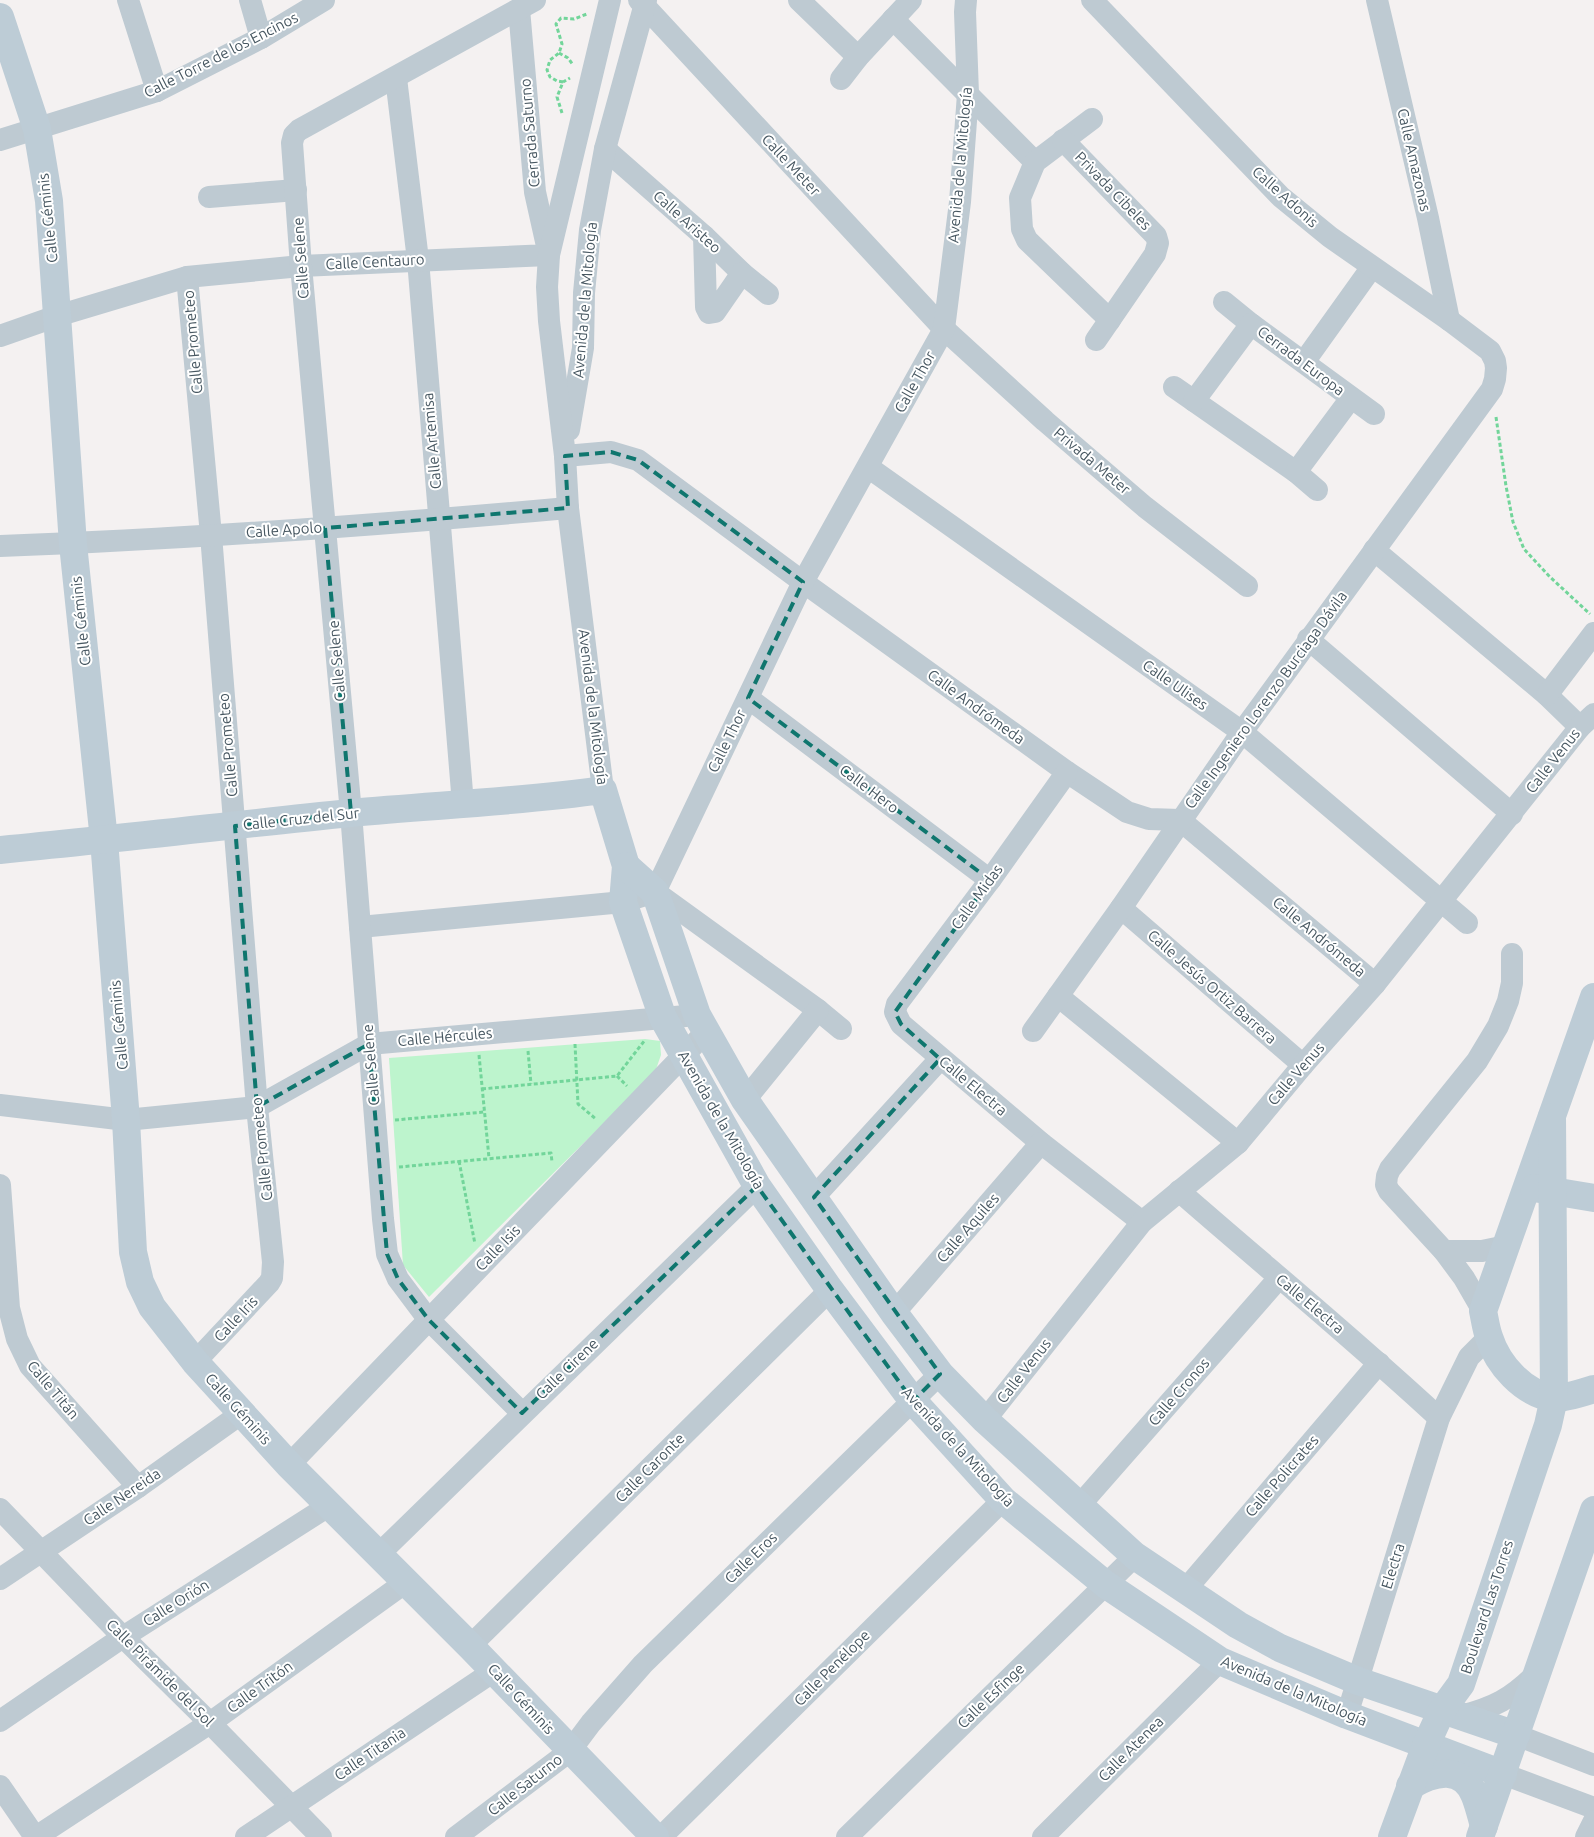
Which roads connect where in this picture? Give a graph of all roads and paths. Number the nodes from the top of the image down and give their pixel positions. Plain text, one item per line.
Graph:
1 (128, 0) edge
2 (250, 0) edge
3 (324, 0) edge
4 (798, 0) edge
5 (911, 0) edge
6 (966, 0) edge
7 (1092, 0) edge
8 (1377, 0) edge
9 (642, 2) edge
10 (609, 3) edge
11 (527, 5) edge
12 (0, 17) edge
13 (893, 19) junction
14 (261, 38) junction
15 (559, 53) junction
16 (858, 57) junction
17 (573, 68) dead end
18 (572, 73) dead end
19 (396, 78) junction
20 (841, 78) dead end
21 (563, 82) junction
22 (157, 91) junction
23 (968, 94) junction
24 (1092, 119) dead end
25 (562, 120) dead end
26 (37, 129) junction
27 (0, 140) edge
28 (1063, 140) junction
29 (605, 149) junction
30 (1035, 162) junction
31 (296, 190) junction
32 (209, 197) dead end
33 (704, 236) junction
34 (549, 255) junction
35 (418, 260) junction
36 (301, 266) junction
37 (1372, 267) junction
38 (742, 273) junction
39 (187, 277) junction
40 (768, 294) dead end
41 (1224, 302) dead end
42 (57, 316) junction
43 (1110, 320) junction
44 (1449, 320) junction
45 (1251, 324) junction
46 (944, 329) junction
47 (0, 336) edge
48 (1096, 340) dead end
49 (1304, 362) junction
50 (1494, 379) junction
51 (1174, 387) dead end
52 (1351, 398) junction
53 (1194, 401) junction
54 (1374, 414) dead end
55 (565, 456) junction
56 (868, 467) junction
57 (1296, 472) junction
58 (1317, 490) dead end
59 (568, 508) junction
60 (438, 520) junction
61 (325, 528) junction
62 (211, 535) junction
63 (73, 544) junction
64 (0, 546) edge
65 (1374, 550) junction
66 (803, 582) junction
67 (1246, 586) dead end
68 (1594, 618) edge
69 (1594, 633) edge
70 (1308, 639) junction
71 (1546, 695) junction
72 (748, 698) junction
73 (1587, 720) edge
74 (1242, 732) junction
75 (1067, 772) junction
76 (603, 790) junction
77 (463, 804) junction
78 (351, 813) junction
79 (1512, 814) junction
80 (1180, 820) junction
81 (235, 826) junction
82 (104, 840) junction
83 (0, 850) edge
84 (626, 866) junction
85 (990, 880) junction
86 (655, 892) junction
87 (1441, 900) junction
88 (623, 902) junction
89 (1121, 908) junction
90 (1467, 923) dead end
91 (360, 927) junction
92 (1512, 954) dead end
93 (1375, 984) junction
94 (1058, 996) junction
95 (1594, 997) edge
96 (818, 1010) junction
97 (663, 1018) junction
98 (702, 1023) junction
99 (900, 1024) joint
100 (574, 1026) junction
101 (841, 1029) dead end
102 (526, 1030) junction
103 (1033, 1031) dead end
104 (477, 1034) junction
105 (369, 1044) junction
106 (684, 1055) junction
107 (940, 1059) junction
108 (1303, 1065) junction
109 (577, 1080) junction
110 (531, 1084) junction
111 (482, 1089) junction
112 (745, 1100) junction
113 (0, 1105) edge
114 (257, 1108) junction
115 (484, 1112) junction
116 (126, 1120) junction
117 (375, 1122) junction
118 (610, 1131) junction
119 (1041, 1143) junction
120 (1238, 1143) junction
121 (489, 1158) junction
122 (459, 1161) junction
123 (379, 1170) junction
124 (0, 1185) edge
125 (757, 1186) junction
126 (555, 1188) junction
127 (1540, 1189) junction
128 (1179, 1191) junction
129 (814, 1197) junction
130 (1594, 1198) edge
131 (1142, 1222) junction
132 (1506, 1246) junction
133 (1444, 1251) junction
134 (479, 1267) junction
135 (273, 1273) joint
136 (1279, 1278) junction
137 (830, 1290) junction
138 (894, 1313) junction
139 (428, 1319) junction
140 (1486, 1324) junction
141 (195, 1362) junction
142 (1379, 1363) junction
143 (940, 1374) junction
144 (1594, 1389) edge
145 (1554, 1398) junction
146 (912, 1401) junction
147 (242, 1413) junction
148 (522, 1413) junction
149 (1439, 1418) junction
150 (985, 1420) junction
151 (289, 1465) junction
152 (138, 1487) junction
153 (1003, 1500) junction
154 (330, 1506) junction
155 (1079, 1506) junction
156 (0, 1509) edge
157 (1594, 1510) edge
158 (41, 1551) junction
159 (379, 1554) junction
160 (1135, 1556) junction
161 (0, 1580) edge
162 (406, 1582) junction
163 (1105, 1584) junction
164 (1186, 1589) junction
165 (123, 1637) junction
166 (470, 1646) junction
167 (1220, 1661) junction
168 (494, 1671) junction
169 (1536, 1675) junction
170 (1358, 1681) junction
171 (1451, 1713) junction
172 (1347, 1715) junction
173 (0, 1721) edge
174 (210, 1723) junction
175 (1516, 1735) junction
176 (1426, 1744) junction
177 (570, 1751) junction
178 (1594, 1765) edge
179 (1502, 1774) junction
180 (0, 1786) edge
181 (1410, 1786) junction
182 (291, 1806) junction
183 (1594, 1808) edge
184 (1594, 1821) edge
185 (1482, 1831) edge
186 (470, 1833) edge
187 (35, 1837) edge
188 (246, 1837) edge
189 (321, 1837) edge
190 (655, 1837) edge
191 (661, 1837) edge
192 (847, 1837) edge
193 (1043, 1837) edge
194 (1392, 1837) edge
195 (1586, 1837) edge

1 - 22 street
2 - 14 street
3 - 14 street, Calle Torre de los Encinos
4 - 16 street
5 - 13 street
6 - 23 street, Avenida de la Mitología
7 - 37 street, Calle Adonis
8 - 44 street, Calle Amazonas
9 - 29 street, Avenida de la Mitología
9 - 46 street, Calle Meter
10 - 15 path
10 - 34 street, Avenida de la Mitología
11 - 19 street, Calle Selene
11 - 34 street, Cerrada Saturno
12 - 26 street, Calle Géminis
13 - 16 street
13 - 23 street
14 - 22 street, Calle Torre de los Encinos
15 - 17 path
15 - 21 path
16 - 20 street
18 - 21 path
19 - 31 street, Calle Selene
19 - 35 street, Calle Artemisa
21 - 25 path
22 - 26 street, Calle Torre de los Encinos
23 - 30 street
23 - 46 street, Avenida de la Mitología
24 - 28 street, Privada Cibeles
26 - 27 street, Calle Torre de los Encinos
26 - 42 street, Calle Géminis
28 - 30 street, Privada Cibeles
28 - 43 street, Privada Cibeles
29 - 33 street, Calle Aristeo
29 - 55 street, Avenida de la Mitología
30 - 43 street, Privada Cibeles
31 - 32 street
31 - 36 street, Calle Selene
33 - 38 street, Calle Aristeo
33 - 38 street
34 - 35 street, Calle Centauro
34 - 55 street, Avenida de la Mitología
35 - 36 street, Calle Centauro
35 - 60 street, Calle Artemisa
36 - 39 street, Calle Centauro
36 - 61 street, Calle Selene
37 - 44 street, Calle Adonis
37 - 49 street
38 - 40 street, Calle Aristeo
39 - 42 street, Calle Centauro
39 - 62 street, Calle Prometeo
41 - 45 street, Cerrada Europa
42 - 47 street, Calle Centauro
42 - 63 street, Calle Géminis
43 - 48 street, Privada Cibeles
44 - 50 street, Calle Adonis
45 - 49 street, Cerrada Europa
45 - 53 street, Cerrada Europa
46 - 56 street, Calle Thor
46 - 67 street, Privada Meter
49 - 52 street, Cerrada Europa
50 - 65 street, Calle Ingeniero Lorenzo Burciaga Dávila
50 - 68 path
51 - 53 street
52 - 54 street, Cerrada Europa
52 - 57 street, Cerrada Europa
53 - 57 street
55 - 59 street, Avenida de la Mitología
55 - 66 street, Calle Andrómeda
56 - 66 street, Calle Thor
56 - 74 street, Calle Ulises
57 - 58 street
59 - 60 street, Calle Apolo
59 - 76 street, Avenida de la Mitología
60 - 61 street, Calle Apolo
60 - 77 street, Calle Artemisa
61 - 62 street, Calle Apolo
61 - 78 street, Calle Selene
62 - 63 street, Calle Apolo
62 - 81 street, Calle Prometeo
63 - 64 street, Calle Apolo
63 - 82 street, Calle Géminis
65 - 70 street, Calle Ingeniero Lorenzo Burciaga Dávila
65 - 71 street
66 - 72 street, Calle Thor
66 - 75 street, Calle Andrómeda
69 - 71 street
70 - 74 street, Calle Ingeniero Lorenzo Burciaga Dávila
70 - 79 street
71 - 73 street
72 - 85 street, Calle Hero
72 - 86 street, Calle Thor
73 - 79 street, Calle Venus
74 - 80 street, Calle Ingeniero Lorenzo Burciaga Dávila
74 - 87 street, Calle Ulises
75 - 80 street, Calle Andrómeda
75 - 85 street, Calle Midas
76 - 77 street, Calle Cruz del Sur
76 - 84 street, Avenida de la Mitología
77 - 78 street, Calle Cruz del Sur
78 - 81 street, Calle Cruz del Sur
78 - 91 street, Calle Selene
79 - 87 street, Calle Venus
80 - 89 street, Calle Ingeniero Lorenzo Burciaga Dávila
80 - 93 street, Calle Andrómeda
81 - 82 street, Calle Cruz del Sur
81 - 114 street, Calle Prometeo
82 - 83 street, Calle Cruz del Sur
82 - 116 street, Calle Géminis
84 - 86 street, Avenida de la Mitología
84 - 88 street, Avenida de la Mitología
85 - 99 street, Calle Midas
86 - 88 street
86 - 96 street
86 - 98 street, Avenida de la Mitología
87 - 90 street, Calle Ulises
87 - 93 street, Calle Venus
88 - 91 street
88 - 97 street, Avenida de la Mitología
89 - 94 street, Calle Ingeniero Lorenzo Burciaga Dávila
89 - 108 street, Calle Jesús Ortiz Barrera
91 - 105 street, Calle Selene
92 - 133 street
93 - 108 street, Calle Venus
94 - 103 street, Calle Ingeniero Lorenzo Burciaga Dávila
94 - 120 street
95 - 127 street, Boulevard Las Torres
96 - 101 street
96 - 112 street
97 - 98 street, Calle Hércules
97 - 100 street, Calle Hércules
97 - 106 street, Avenida de la Mitología
97 - 109 path
98 - 106 street, Calle Isis
98 - 112 street, Avenida de la Mitología
99 - 107 street, Calle Electra
100 - 102 street, Calle Hércules
100 - 109 path
102 - 104 street, Calle Hércules
102 - 110 path
104 - 105 street, Calle Hércules
104 - 111 path
105 - 114 street, Calle Hércules
105 - 117 street, Calle Selene
106 - 118 street, Calle Isis
106 - 125 street, Avenida de la Mitología
107 - 119 street, Calle Electra
107 - 129 street
108 - 120 street, Calle Venus
109 - 110 path
109 - 118 path
110 - 111 path
111 - 115 path
112 - 129 street, Avenida de la Mitología
113 - 116 street, Calle Hércules
114 - 116 street, Calle Hércules
114 - 135 street, Calle Prometeo
115 - 117 path
115 - 121 path
116 - 141 street, Calle Géminis
117 - 123 street, Calle Selene
118 - 126 street, Calle Isis
119 - 131 street, Calle Electra
119 - 138 street, Calle Aquiles
120 - 128 street, Calle Venus
121 - 122 path
121 - 126 path
122 - 123 path
122 - 134 path
123 - 139 street, Calle Selene
124 - 152 street, Calle Titán
125 - 137 street, Avenida de la Mitología
125 - 148 street, Calle Cirene
126 - 134 street, Calle Isis
127 - 130 street
127 - 132 street, Boulevard Las Torres
127 - 145 street, Boulevard Las Torres
128 - 131 street, Calle Venus
128 - 136 street, Calle Electra
129 - 138 street, Avenida de la Mitología
131 - 150 street, Calle Venus
132 - 133 street
132 - 140 street, Boulevard Las Torres
133 - 140 street
134 - 139 street, Calle Isis
135 - 141 street, Calle Iris
136 - 142 street, Calle Electra
136 - 155 street, Calle Cronos
137 - 146 street, Avenida de la Mitología
137 - 166 street, Calle Caronte
138 - 143 street, Avenida de la Mitología
139 - 148 street, Calle Selene
139 - 151 street, Calle Isis
140 - 145 street
140 - 149 street, Electra
141 - 147 street, Calle Géminis
142 - 149 street, Calle Electra
142 - 164 street, Calle Policrates
143 - 146 street, Calle Eros
143 - 150 street, Avenida de la Mitología
144 - 145 street
145 - 171 street, Boulevard Las Torres
146 - 153 street, Avenida de la Mitología
146 - 177 street, Calle Eros
147 - 151 street, Calle Géminis
147 - 152 street, Calle Nereida
148 - 159 street, Calle Cirene
149 - 170 street, Electra
150 - 155 street, Avenida de la Mitología
151 - 154 street, Calle Géminis
152 - 158 street, Calle Nereida
153 - 163 street, Avenida de la Mitología
153 - 191 street, Calle Penélope
154 - 159 street, Calle Géminis
154 - 165 street, Calle Orión
155 - 160 street, Avenida de la Mitología
156 - 158 street, Calle Pirámide del Sol
157 - 169 street
158 - 161 street, Calle Nereida
158 - 165 street, Calle Pirámide del Sol
159 - 162 street, Calle Géminis
160 - 163 street, Calle Esfinge
160 - 164 street, Avenida de la Mitología
162 - 166 street, Calle Géminis
162 - 174 street, Calle Tritón
163 - 167 street, Avenida de la Mitología
163 - 192 street, Calle Esfinge
164 - 170 street, Avenida de la Mitología
165 - 173 street, Calle Orión
165 - 174 street, Calle Pirámide del Sol
166 - 168 street, Calle Géminis
167 - 172 street, Avenida de la Mitología
167 - 193 street, Calle Atenea
168 - 177 street, Calle Géminis
168 - 182 street, Calle Titania
169 - 171 street
169 - 175 street
170 - 171 street, Avenida de la Mitología
170 - 172 street, Electra
171 - 175 street, Avenida de la Mitología
171 - 176 street, Boulevard Las Torres
172 - 176 street, Avenida de la Mitología
174 - 182 street, Calle Pirámide del Sol
174 - 187 street, Calle Tritón
175 - 178 street, Avenida de la Mitología
175 - 179 street
176 - 179 street, Avenida de la Mitología
176 - 181 street, Boulevard Las Torres
177 - 186 street, Calle Saturno
177 - 190 street, Calle Géminis
179 - 183 street, Avenida de la Mitología
179 - 185 street
180 - 187 street
181 - 185 street
181 - 194 street, Boulevard Las Torres
182 - 188 street, Calle Titania
182 - 189 street, Calle Pirámide del Sol
184 - 195 street

